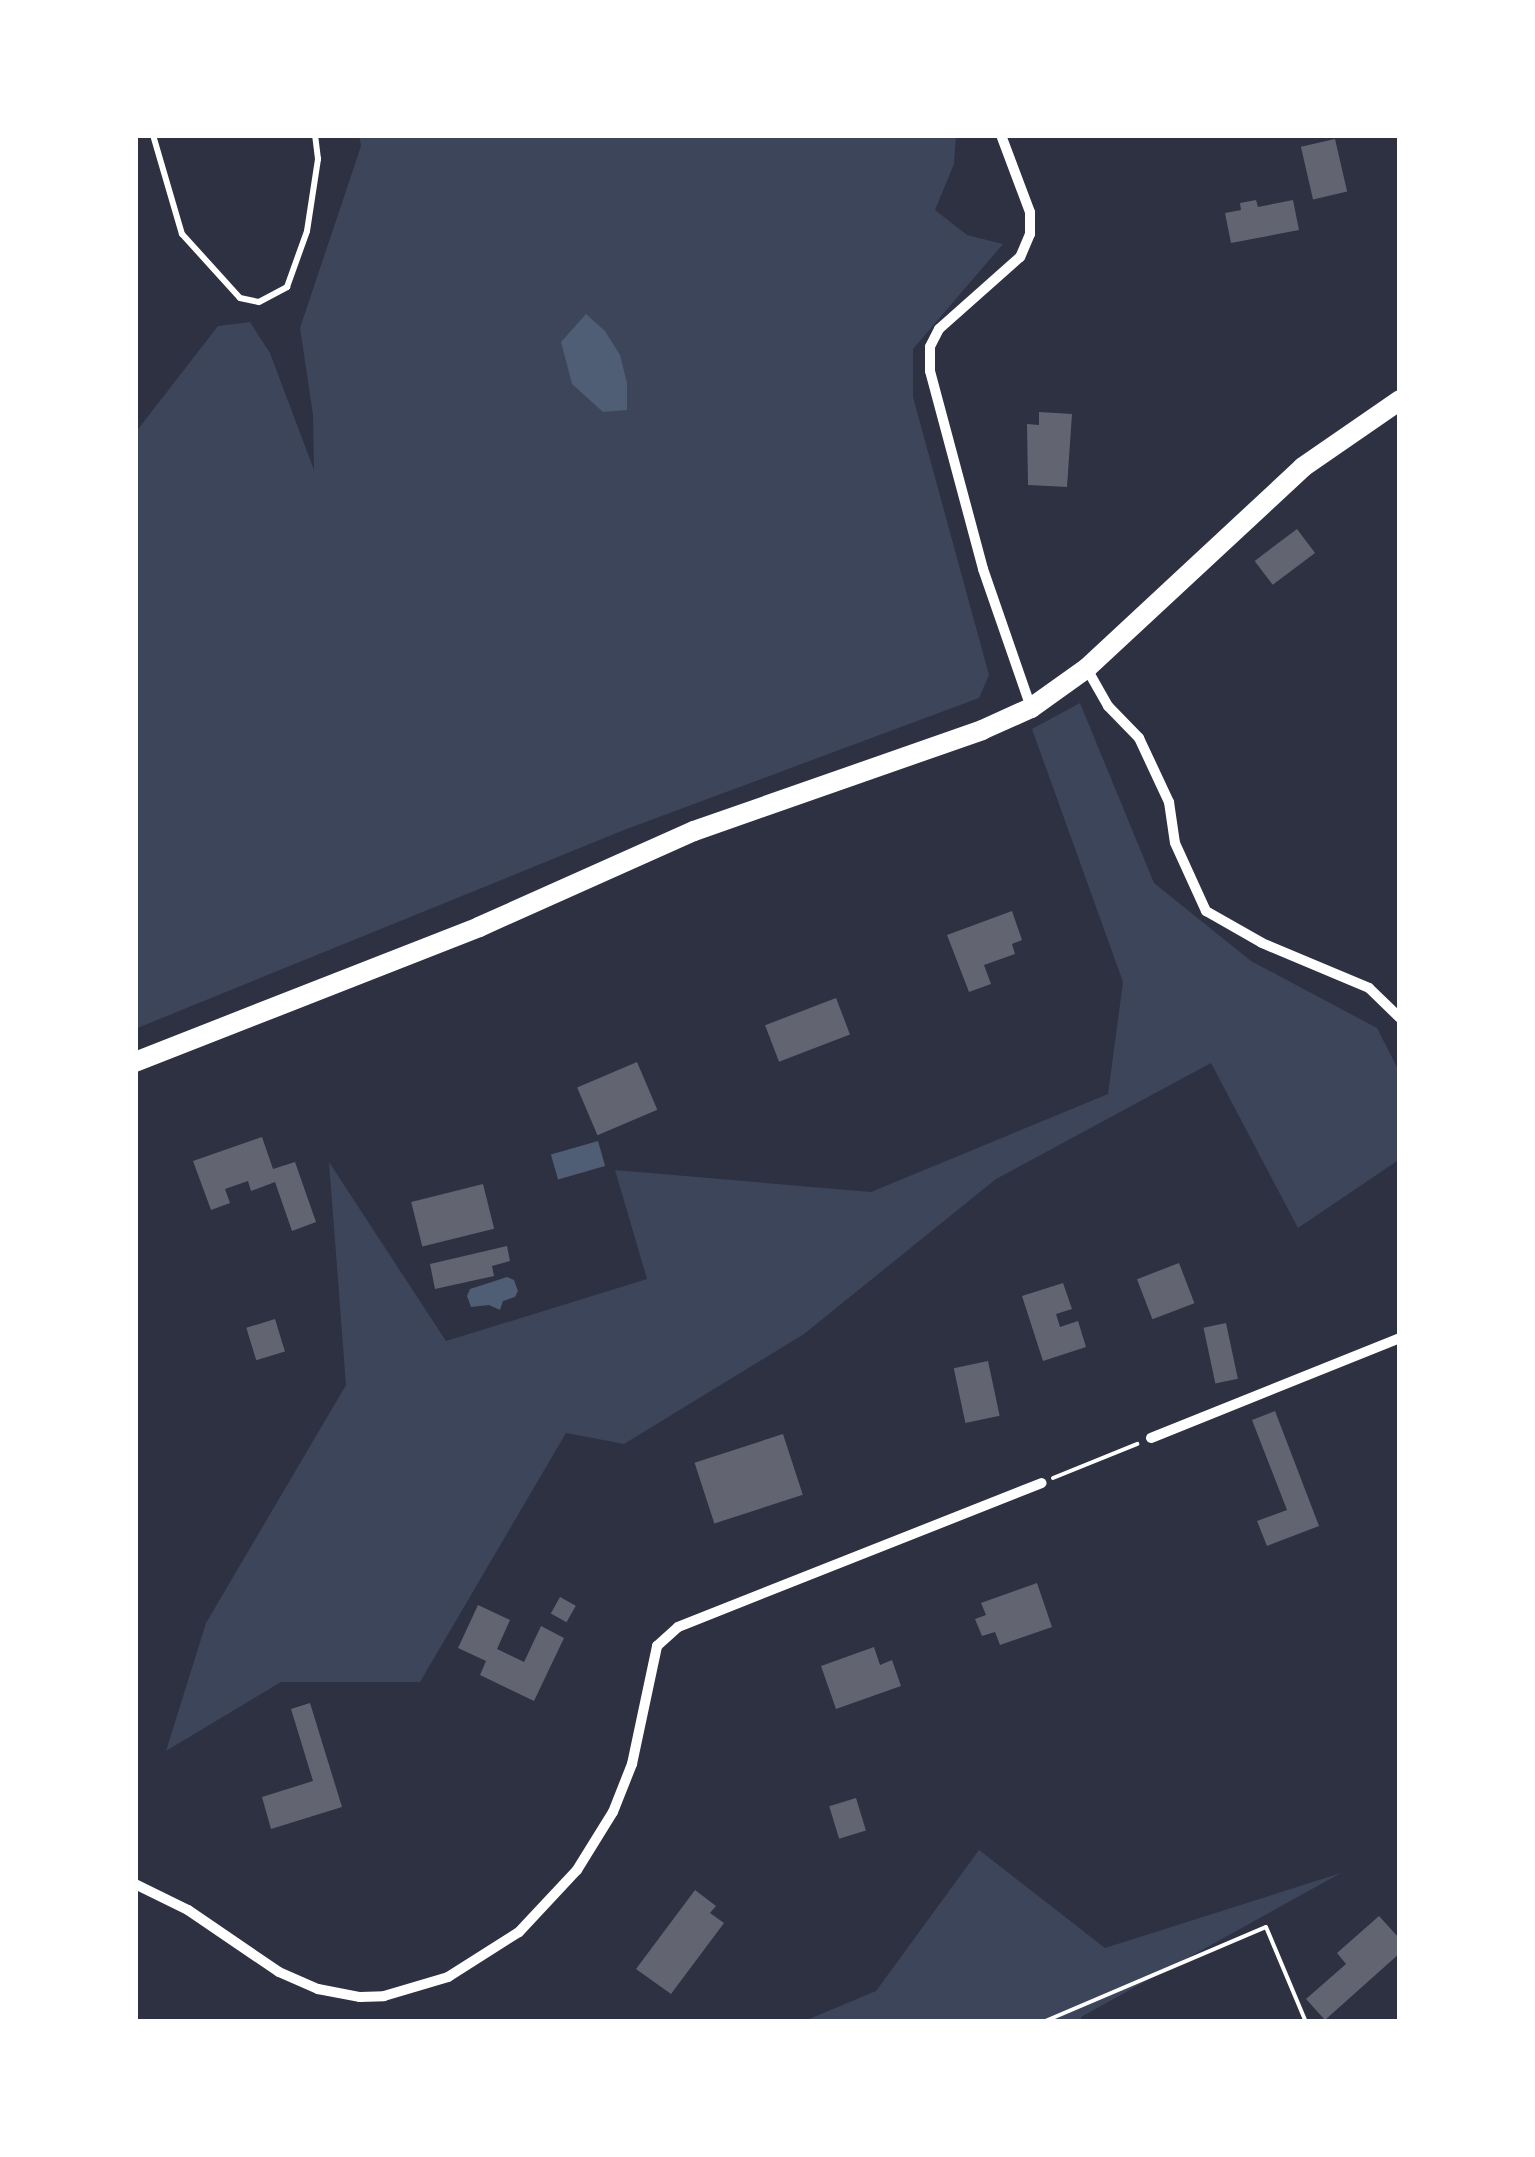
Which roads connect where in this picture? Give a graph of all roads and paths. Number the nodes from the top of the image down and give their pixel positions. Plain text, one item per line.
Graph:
1 (152, 135) edge
2 (315, 135) edge
3 (1002, 135) edge
4 (1400, 400) edge
5 (1087, 668) junction
6 (1031, 708) junction
7 (1400, 1018) edge
8 (135, 1062) edge
9 (1400, 1338) edge
10 (1151, 1438) joint
11 (1042, 1483) joint
12 (135, 1884) edge
13 (1044, 2022) edge
14 (1306, 2022) edge

1 - 2 lane
3 - 6 street
4 - 5 main road
5 - 6 main road
5 - 7 street
6 - 8 main road
9 - 10 street
10 - 11 path
11 - 12 street
13 - 14 path

